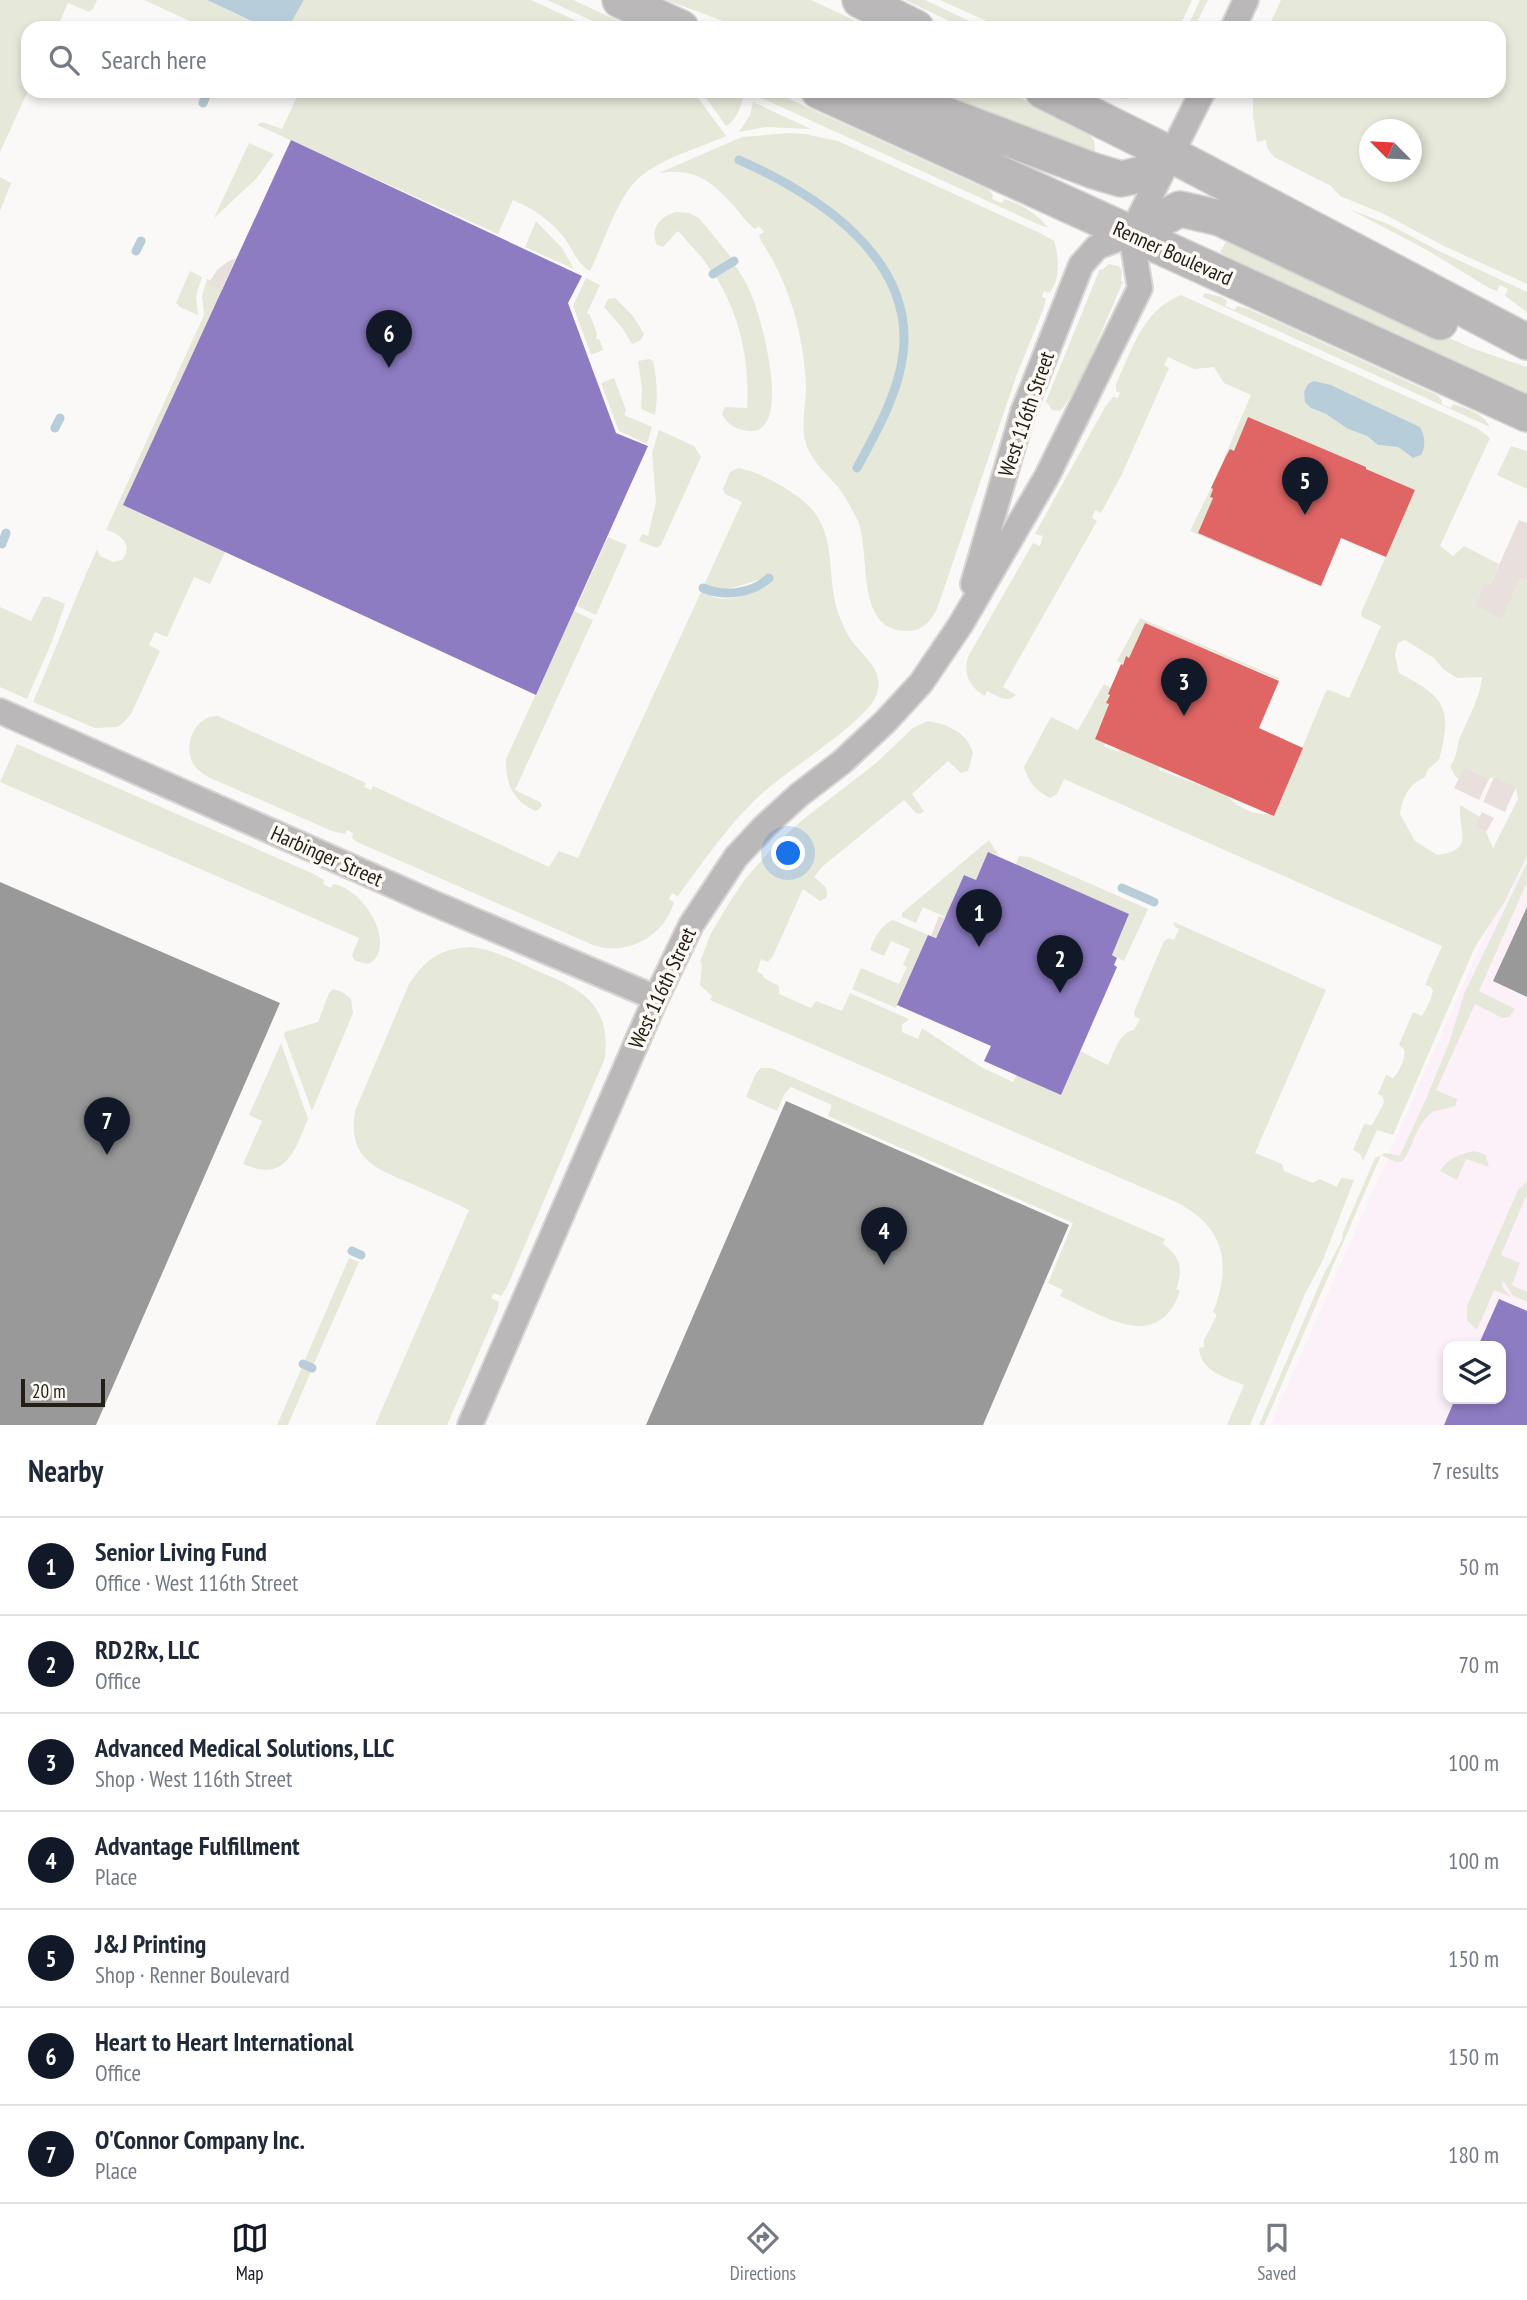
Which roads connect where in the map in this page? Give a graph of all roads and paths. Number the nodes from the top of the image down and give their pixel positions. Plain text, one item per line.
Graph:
1 (620, 0) edge
2 (860, 0) edge
3 (1246, 0) edge
4 (666, 21) edge
5 (902, 21) edge
6 (1236, 21) edge
7 (833, 98) edge
8 (901, 98) edge
9 (1057, 98) edge
10 (1200, 98) edge
11 (1172, 155) junction
12 (1131, 234) junction
13 (1527, 342) edge
14 (1527, 352) edge
15 (1527, 414) edge
16 (961, 624) junction
17 (0, 711) edge
18 (656, 998) junction
19 (470, 1425) edge

1 - 4 main road
2 - 5 main road
3 - 6 street
7 - 12 main road, Renner Boulevard
8 - 11 main road
9 - 11 main road
10 - 11 street
11 - 12 street
11 - 13 main road
12 - 14 main road
12 - 15 main road, Renner Boulevard
12 - 16 street, West 116th Street
12 - 16 street, West 116th Street
16 - 18 street, West 116th Street
17 - 18 street, Harbinger Street
18 - 19 street, West 116th Street

